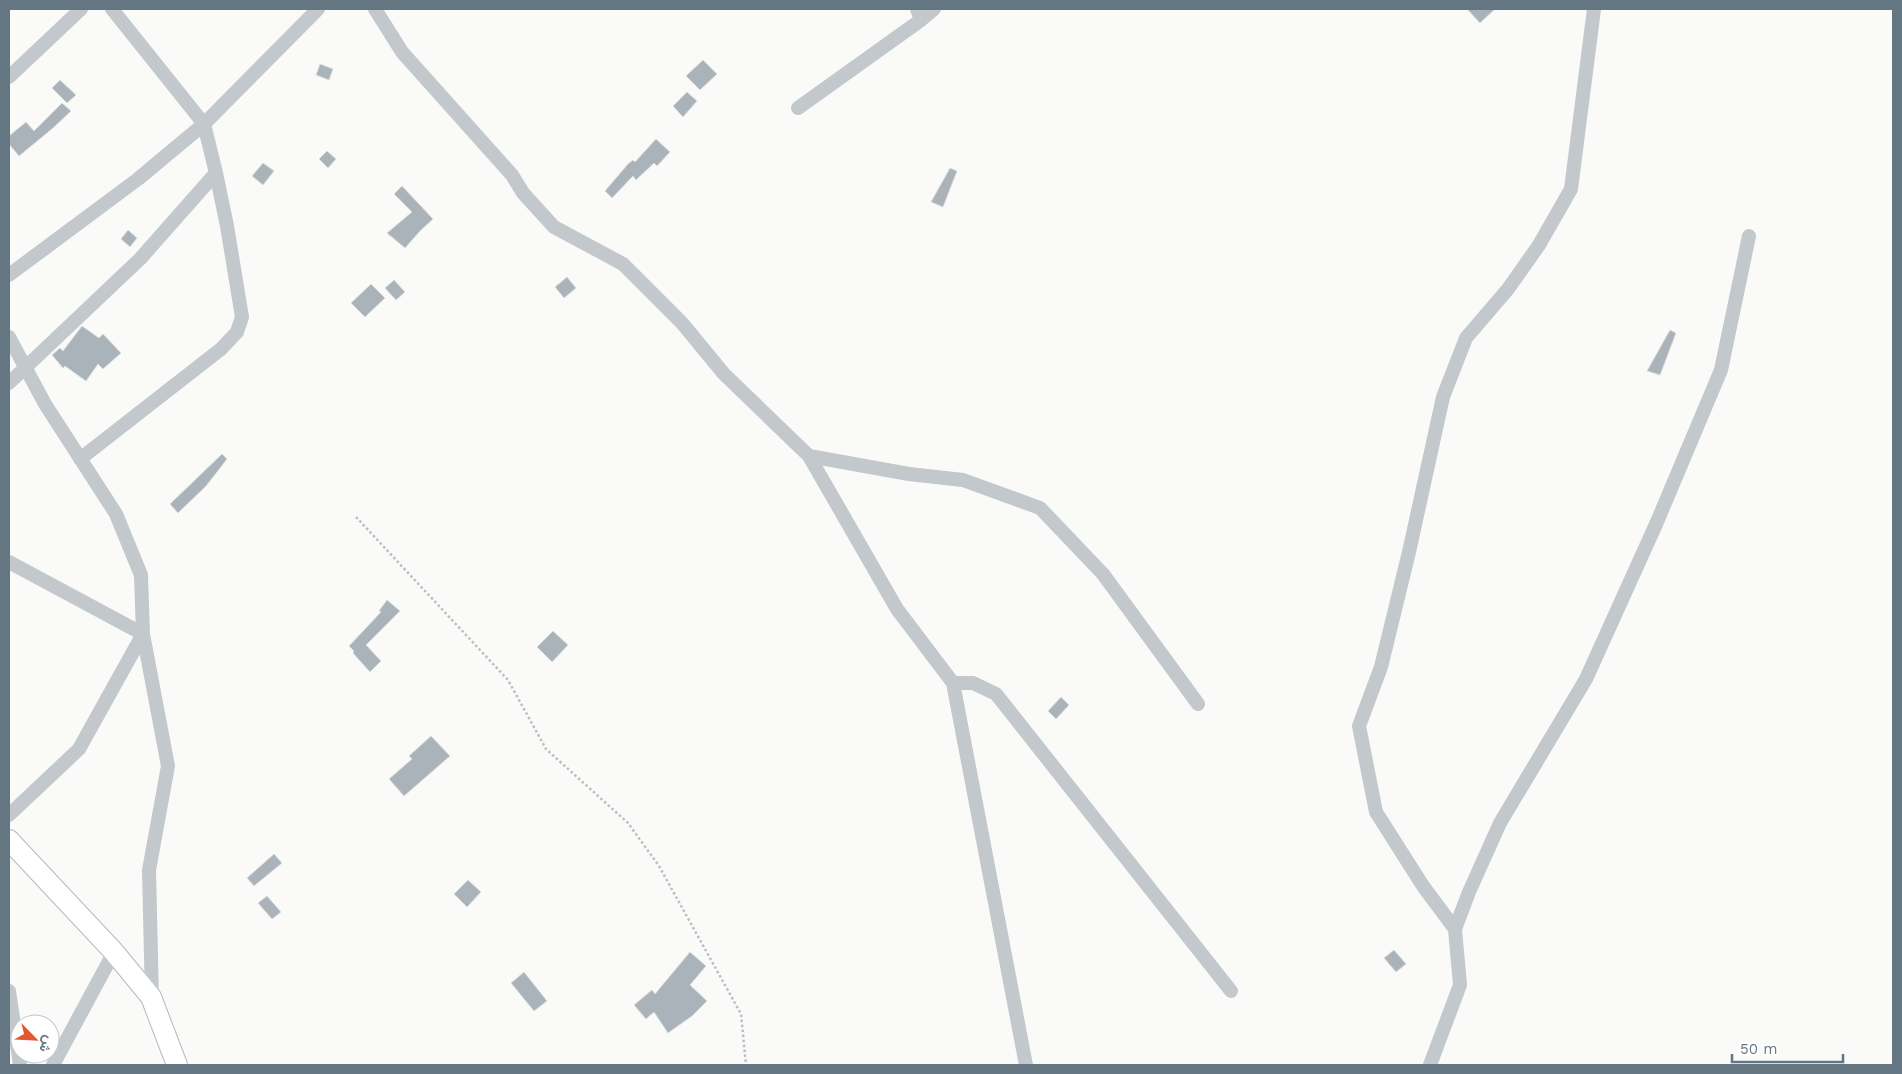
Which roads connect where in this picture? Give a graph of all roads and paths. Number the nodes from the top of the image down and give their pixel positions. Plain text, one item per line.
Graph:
1 (81, 9) edge
2 (112, 9) edge
3 (318, 9) edge
4 (376, 9) edge
5 (934, 9) edge
6 (1594, 9) edge
7 (919, 14) edge
8 (9, 77) edge
9 (798, 108) dead end
10 (204, 124) junction
11 (216, 173) junction
12 (1749, 236) dead end
13 (9, 275) edge
14 (9, 337) edge
15 (25, 366) junction
16 (9, 383) edge
17 (809, 456) junction
18 (80, 458) junction
19 (356, 517) dead end
20 (9, 562) edge
21 (143, 634) junction
22 (953, 683) junction
23 (1198, 704) dead end
24 (9, 815) edge
25 (9, 840) edge
26 (1455, 929) junction
27 (114, 952) junction
28 (1231, 991) dead end
29 (9, 992) edge
30 (151, 997) junction
31 (20, 1065) edge
32 (53, 1065) edge
33 (166, 1065) edge
34 (177, 1065) edge
35 (746, 1065) edge
36 (1026, 1065) edge
37 (1430, 1065) edge

1 - 8 street
2 - 10 street
3 - 10 street
4 - 17 street
5 - 7 street
6 - 26 street
7 - 9 street
10 - 11 street
10 - 13 street
11 - 15 street
11 - 18 street
12 - 26 street
14 - 15 street
15 - 16 street
15 - 18 street
17 - 22 street
17 - 23 street
18 - 21 street
19 - 35 path
20 - 21 street
21 - 24 street
21 - 30 street
22 - 28 street
22 - 36 street
25 - 27 main road
26 - 37 street
27 - 30 main road
27 - 32 street
29 - 31 street
30 - 33 street
30 - 34 main road

